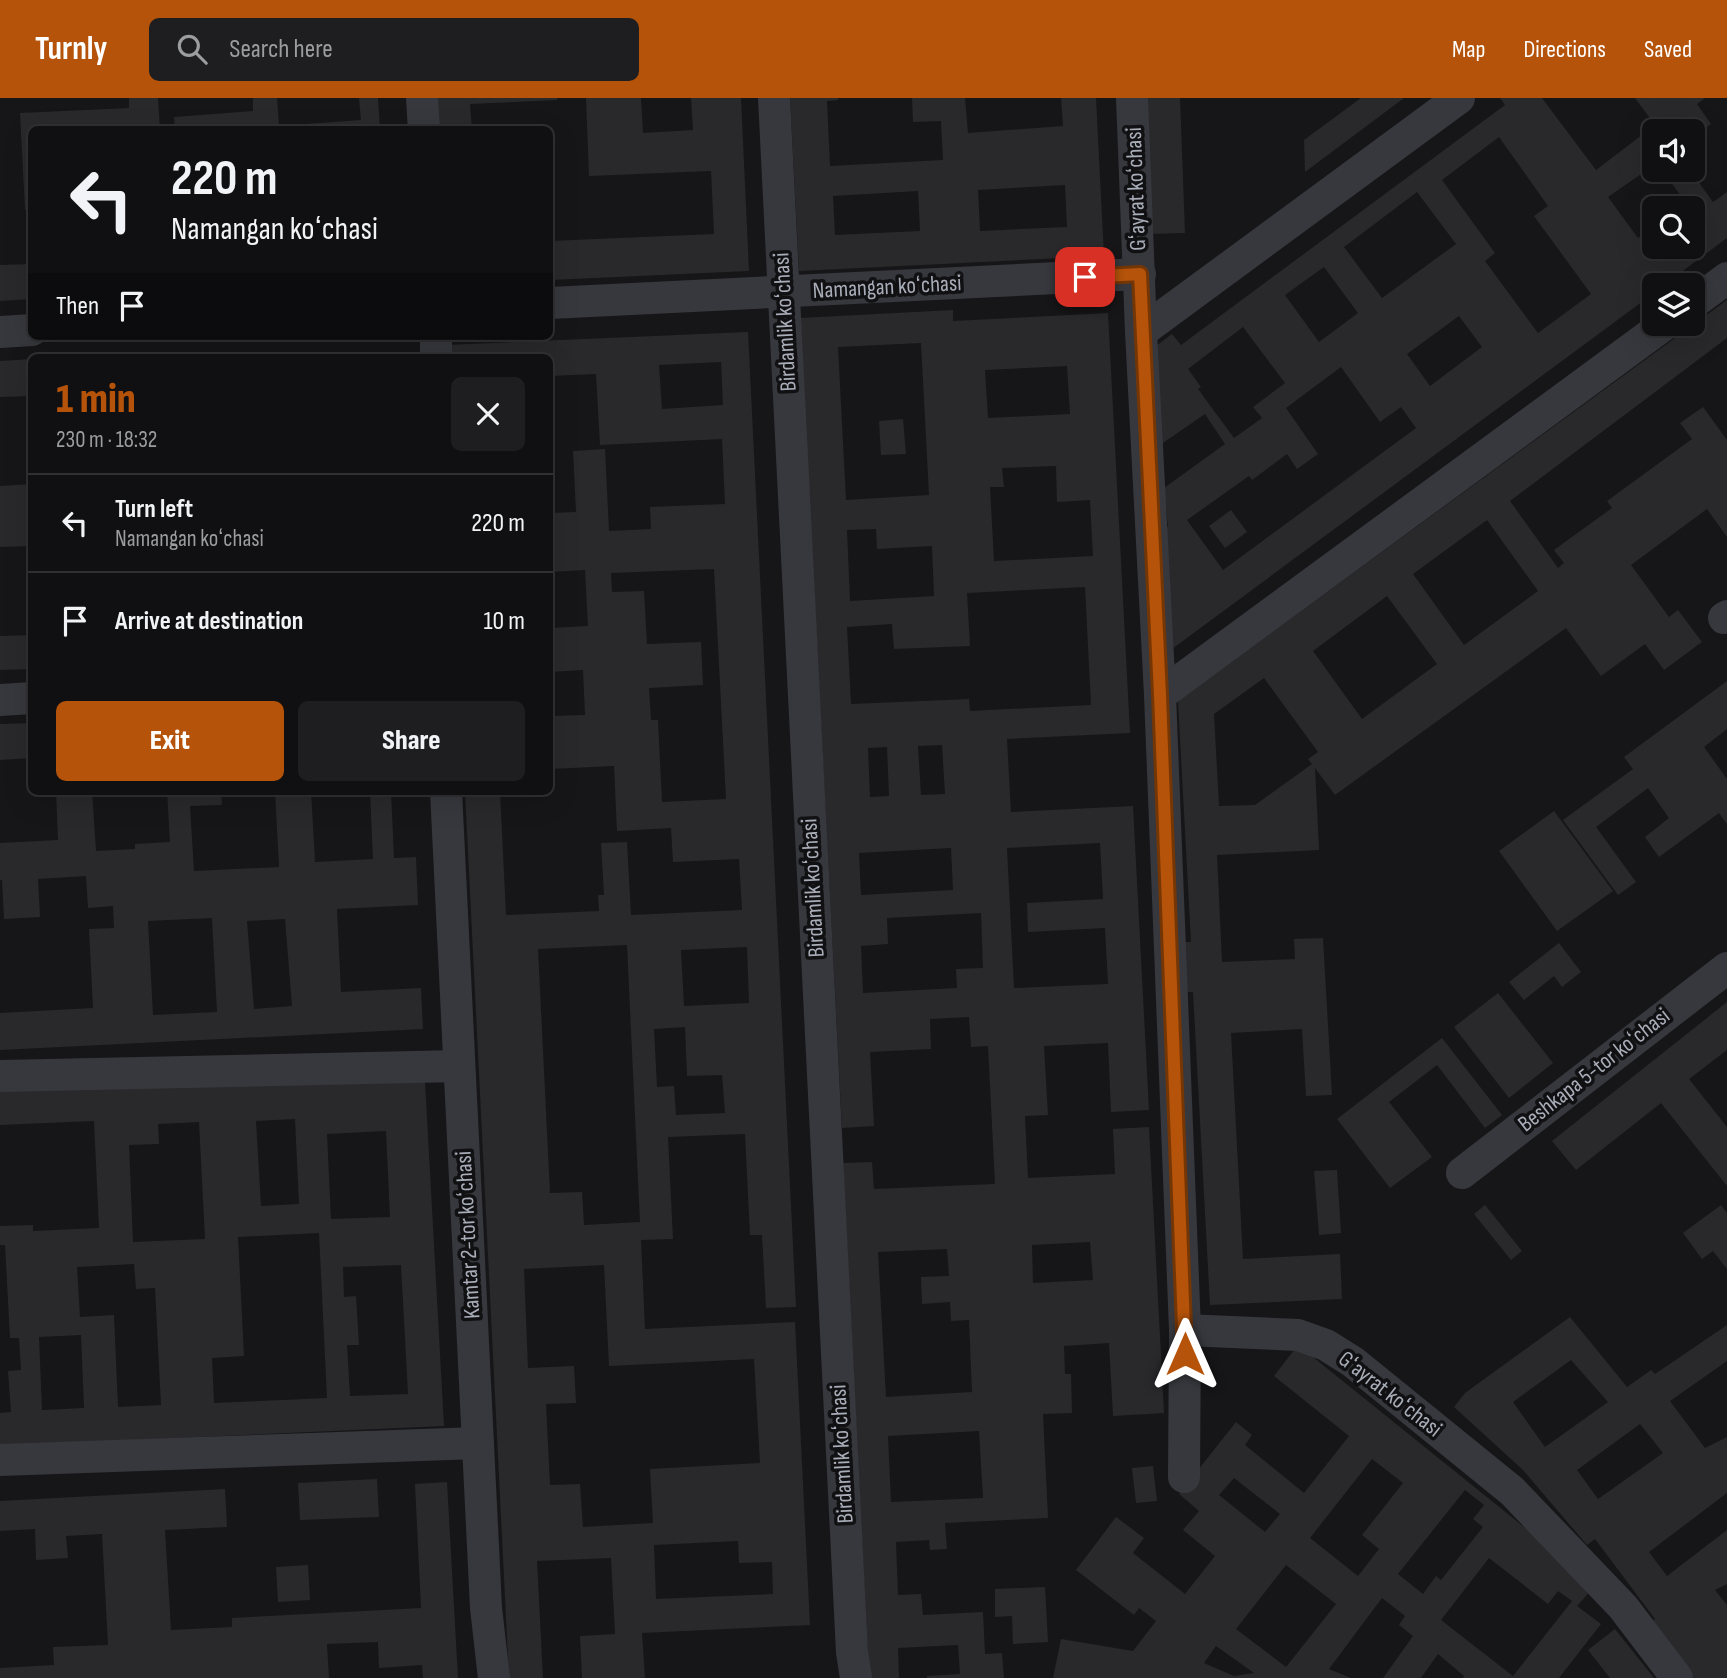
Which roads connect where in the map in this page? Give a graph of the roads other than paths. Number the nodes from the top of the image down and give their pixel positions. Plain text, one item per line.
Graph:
1 (422, 98) edge
2 (774, 98) edge
3 (1132, 98) edge
4 (1459, 98) edge
5 (424, 126) edge
6 (1140, 274) junction
7 (1727, 278) edge
8 (783, 292) junction
9 (1705, 294) edge
10 (553, 303) edge
11 (28, 330) edge
12 (0, 332) edge
13 (1141, 332) junction
14 (1649, 336) edge
15 (1160, 695) junction
16 (28, 698) edge
17 (0, 700) edge
18 (446, 795) edge
19 (1727, 968) edge
20 (459, 1066) junction
21 (0, 1076) edge
22 (1462, 1173) dead end
23 (1185, 1329) junction
24 (478, 1443) junction
25 (0, 1460) edge
26 (1184, 1478) dead end
27 (494, 1678) edge
28 (856, 1678) edge
29 (1677, 1678) edge

1 - 5 street
2 - 8 street, Birdamlik koʻchasi
3 - 6 street, Gʻayrat koʻchasi
4 - 13 street
6 - 8 street, Namangan koʻchasi
6 - 13 street, Gʻayrat koʻchasi
7 - 9 street
8 - 10 street, Namangan koʻchasi
8 - 28 street, Birdamlik koʻchasi
11 - 12 street
13 - 15 street, Gʻayrat koʻchasi
14 - 15 street
15 - 23 street, Gʻayrat koʻchasi
16 - 17 street
18 - 20 street, Kamtar 2-tor koʻchasi
19 - 22 street, Beshkapa 5-tor koʻchasi
20 - 21 street
20 - 24 street, Kamtar 2-tor koʻchasi
23 - 26 street
23 - 29 street, Gʻayrat koʻchasi
24 - 25 street
24 - 27 street, Kamtar 2-tor koʻchasi

